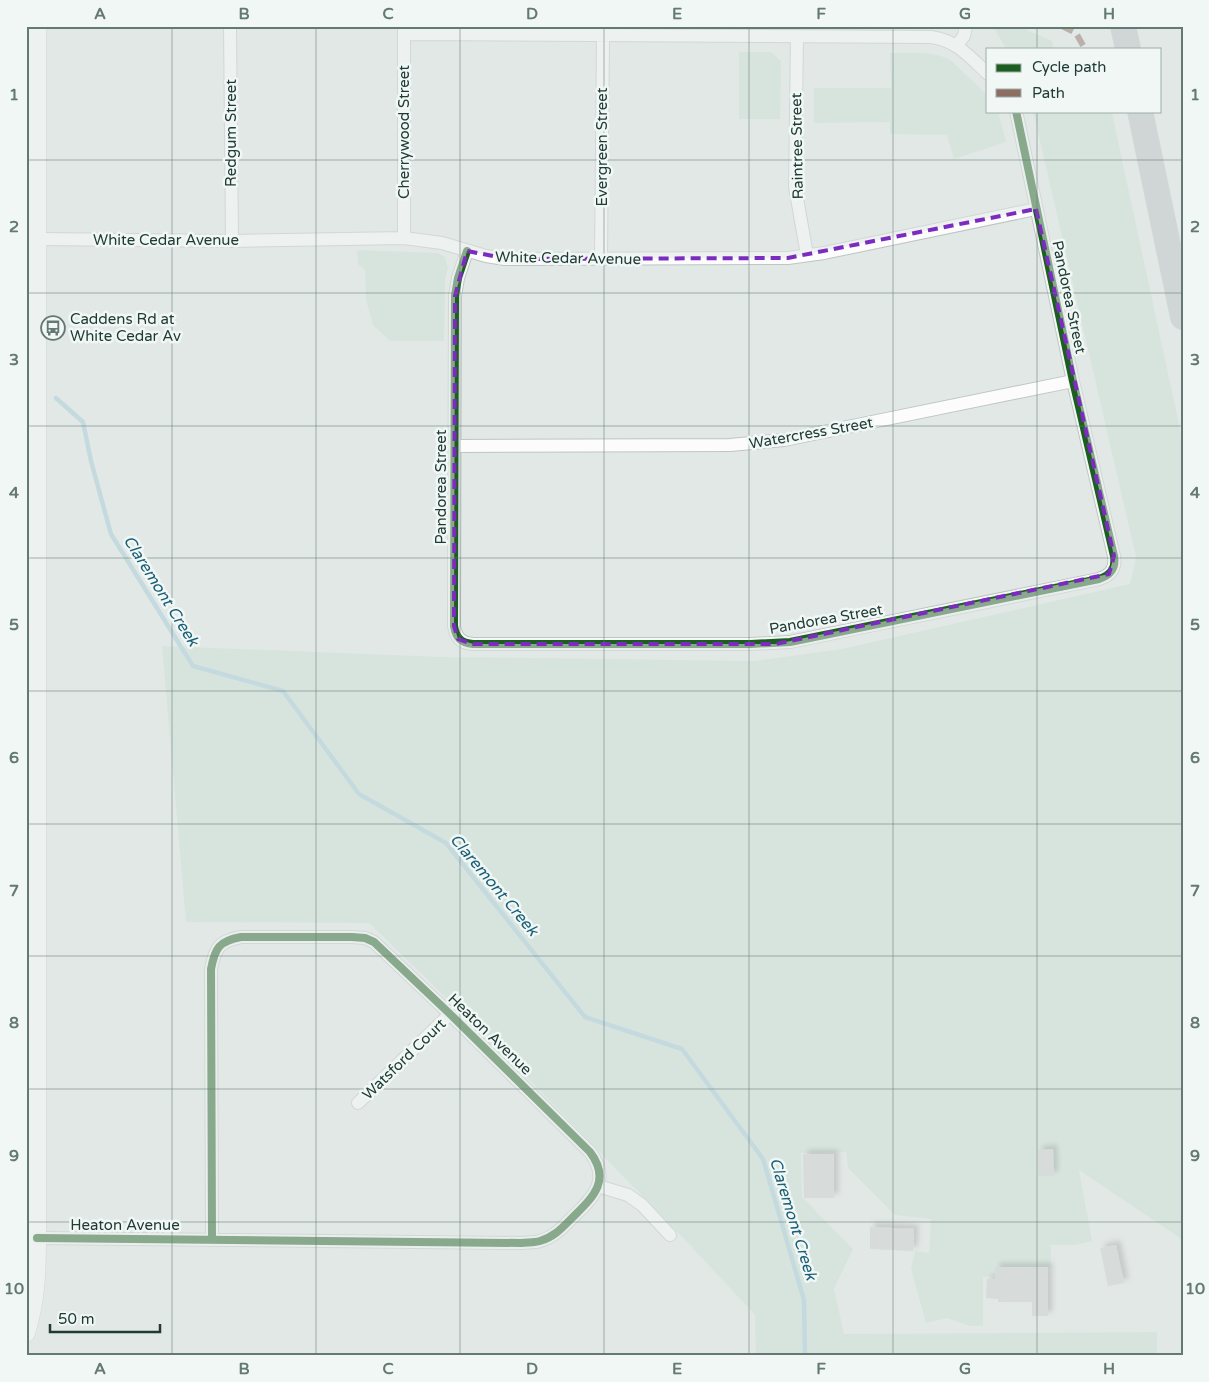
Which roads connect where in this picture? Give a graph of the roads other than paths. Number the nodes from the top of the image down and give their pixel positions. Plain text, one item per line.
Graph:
1 (37, 26) edge
2 (230, 26) edge
3 (966, 26) edge
4 (1123, 26) edge
5 (404, 30) edge
6 (537, 30) edge
7 (602, 36) junction
8 (797, 36) junction
9 (957, 45) junction
10 (1128, 48) edge
11 (986, 72) edge
12 (1016, 112) edge
13 (1140, 112) edge
14 (1036, 209) junction
15 (404, 238) junction
16 (38, 239) junction
17 (232, 241) junction
18 (467, 251) junction
19 (807, 255) junction
20 (601, 259) junction
21 (1183, 317) edge
22 (1073, 380) junction
23 (454, 446) junction
24 (450, 1014) junction
25 (358, 1103) dead end
26 (598, 1186) junction
27 (670, 1235) dead end
28 (37, 1238) junction
29 (212, 1240) junction
30 (26, 1333) edge

1 - 16 street
2 - 17 street, Redgum Street
3 - 9 street
4 - 10 highway
5 - 6 street
5 - 15 street, Cherrywood Street
6 - 7 street
7 - 8 street
7 - 20 street, Evergreen Street
8 - 9 street
8 - 19 street, Raintree Street
9 - 11 street
12 - 14 street, Pandorea Street
13 - 21 highway
14 - 19 street, White Cedar Avenue
14 - 22 street, Pandorea Street
15 - 17 street, White Cedar Avenue
15 - 18 street, White Cedar Avenue
16 - 17 street, White Cedar Avenue
16 - 28 street
18 - 20 street, White Cedar Avenue
18 - 23 street, Pandorea Street
19 - 20 street, White Cedar Avenue
22 - 23 street, Watercress Street
22 - 23 street, Pandorea Street
24 - 25 street, Watsford Court
24 - 26 street, Heaton Avenue
24 - 29 street, Heaton Avenue
26 - 27 street
26 - 29 street, Heaton Avenue
28 - 29 street, Heaton Avenue
28 - 30 street

